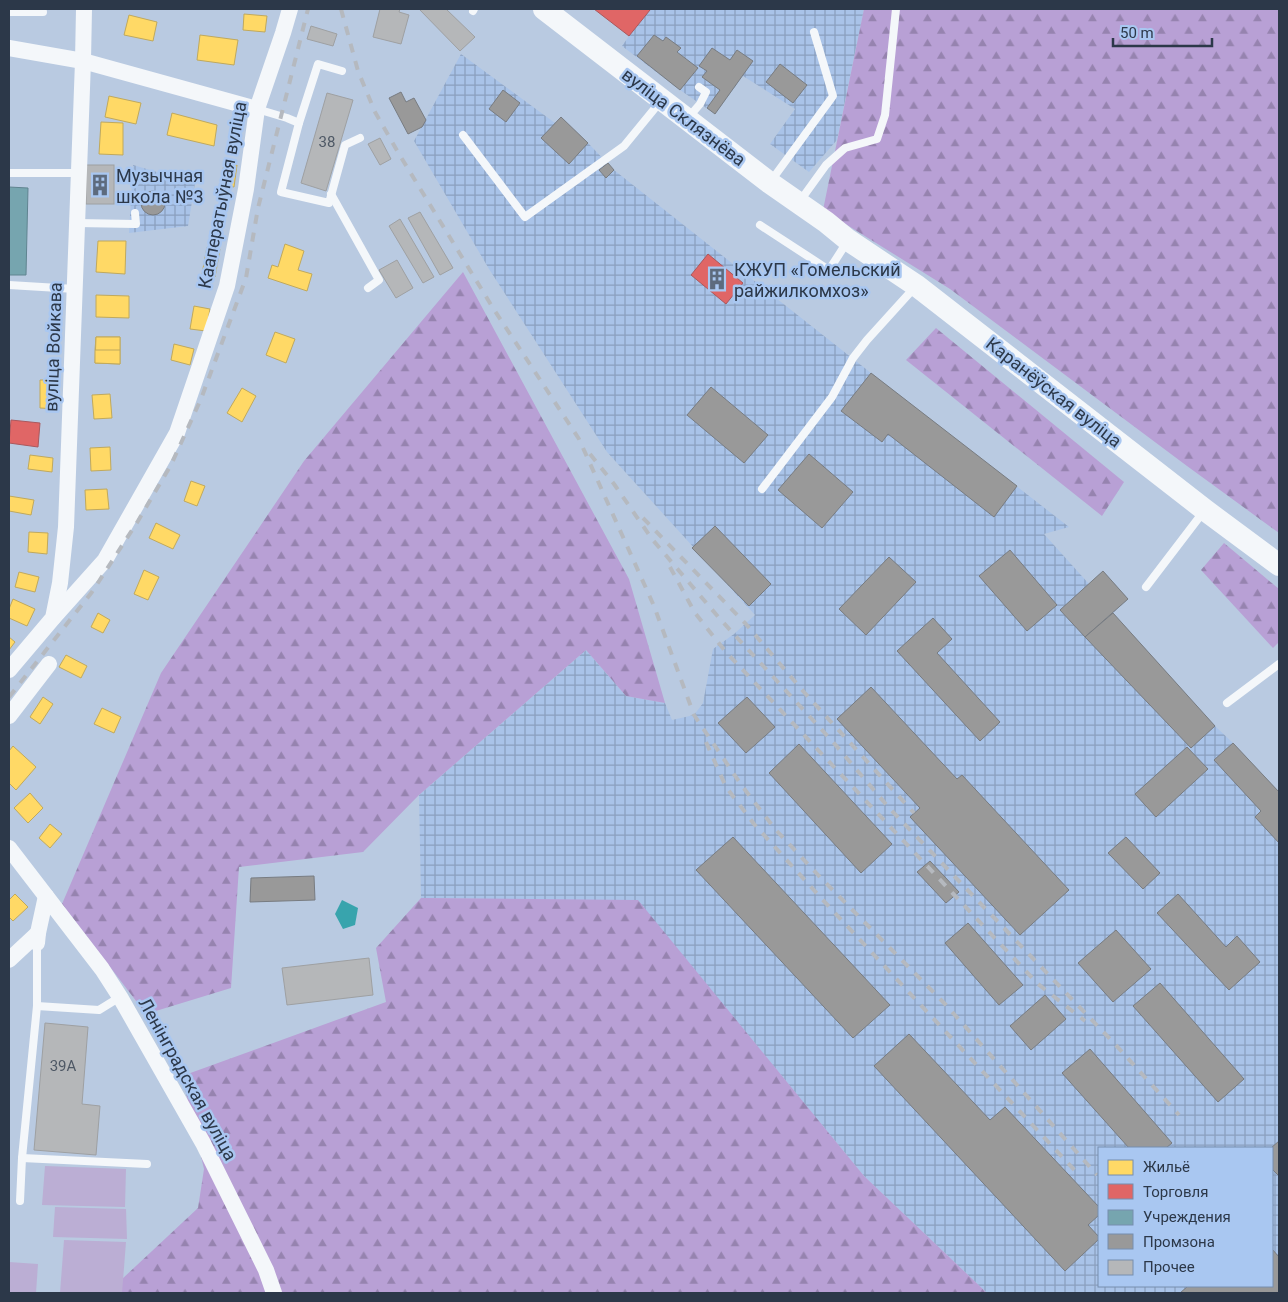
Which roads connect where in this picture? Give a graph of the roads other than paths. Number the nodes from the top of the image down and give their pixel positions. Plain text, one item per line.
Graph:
1 (84, 9) edge
2 (290, 9) edge
3 (544, 9) edge
4 (896, 9) edge
5 (9, 12) edge
6 (43, 12) dead end
7 (814, 32) dead end
8 (9, 48) edge
9 (83, 61) junction
10 (342, 71) dead end
11 (699, 87) dead end
12 (662, 100) junction
13 (257, 109) junction
14 (687, 120) junction
15 (300, 123) junction
16 (463, 135) dead end
17 (360, 138) dead end
18 (9, 173) edge
19 (79, 173) junction
20 (770, 183) junction
21 (331, 194) junction
22 (799, 204) junction
23 (135, 213) dead end
24 (826, 222) joint
25 (77, 223) junction
26 (760, 225) dead end
27 (848, 240) junction
28 (9, 285) edge
29 (916, 286) junction
30 (368, 288) dead end
31 (75, 289) junction
32 (762, 489) dead end
33 (1205, 510) junction
34 (1279, 565) edge
35 (1146, 587) dead end
36 (53, 618) junction
37 (49, 664) dead end
38 (1279, 664) edge
39 (9, 670) edge
40 (1227, 703) dead end
41 (9, 716) edge
42 (9, 848) edge
43 (46, 896) junction
44 (37, 938) junction
45 (9, 960) edge
46 (120, 997) junction
47 (37, 1006) junction
48 (22, 1158) junction
49 (147, 1164) dead end
50 (20, 1201) dead end
51 (274, 1293) edge

1 - 9 street, вуліца Войкава
2 - 13 street, Кааператыўная вуліца
3 - 12 main road, вуліца Склязнёва
4 - 22 lane
5 - 6 lane
7 - 20 lane
8 - 9 street
9 - 13 street
9 - 19 street, вуліца Войкава
10 - 15 lane
11 - 14 lane
12 - 14 main road, вуліца Склязнёва
12 - 16 lane
13 - 15 lane
13 - 36 street, Кааператыўная вуліца
14 - 20 main road, вуліца Склязнёва
15 - 21 lane
17 - 21 lane
18 - 19 lane
19 - 25 street, вуліца Войкава
20 - 22 main road, вуліца Склязнёва
21 - 30 lane
22 - 24 main road, вуліца Склязнёва
23 - 25 lane
24 - 27 main road, Каранёўская вуліца
25 - 31 street, вуліца Войкава
26 - 27 lane
27 - 29 main road, Каранёўская вуліца
28 - 31 lane
29 - 32 lane
29 - 33 main road, Каранёўская вуліца
31 - 36 street, вуліца Войкава
33 - 34 main road, Каранёўская вуліца
33 - 35 lane
36 - 39 street, вуліца Войкава
37 - 41 street
38 - 40 lane
42 - 43 street, Ленінградская вуліца
43 - 44 street
43 - 46 street, Ленінградская вуліца
44 - 45 street
44 - 47 lane
46 - 47 lane
46 - 51 street, Ленінградская вуліца
47 - 48 lane
48 - 49 lane
48 - 50 lane

